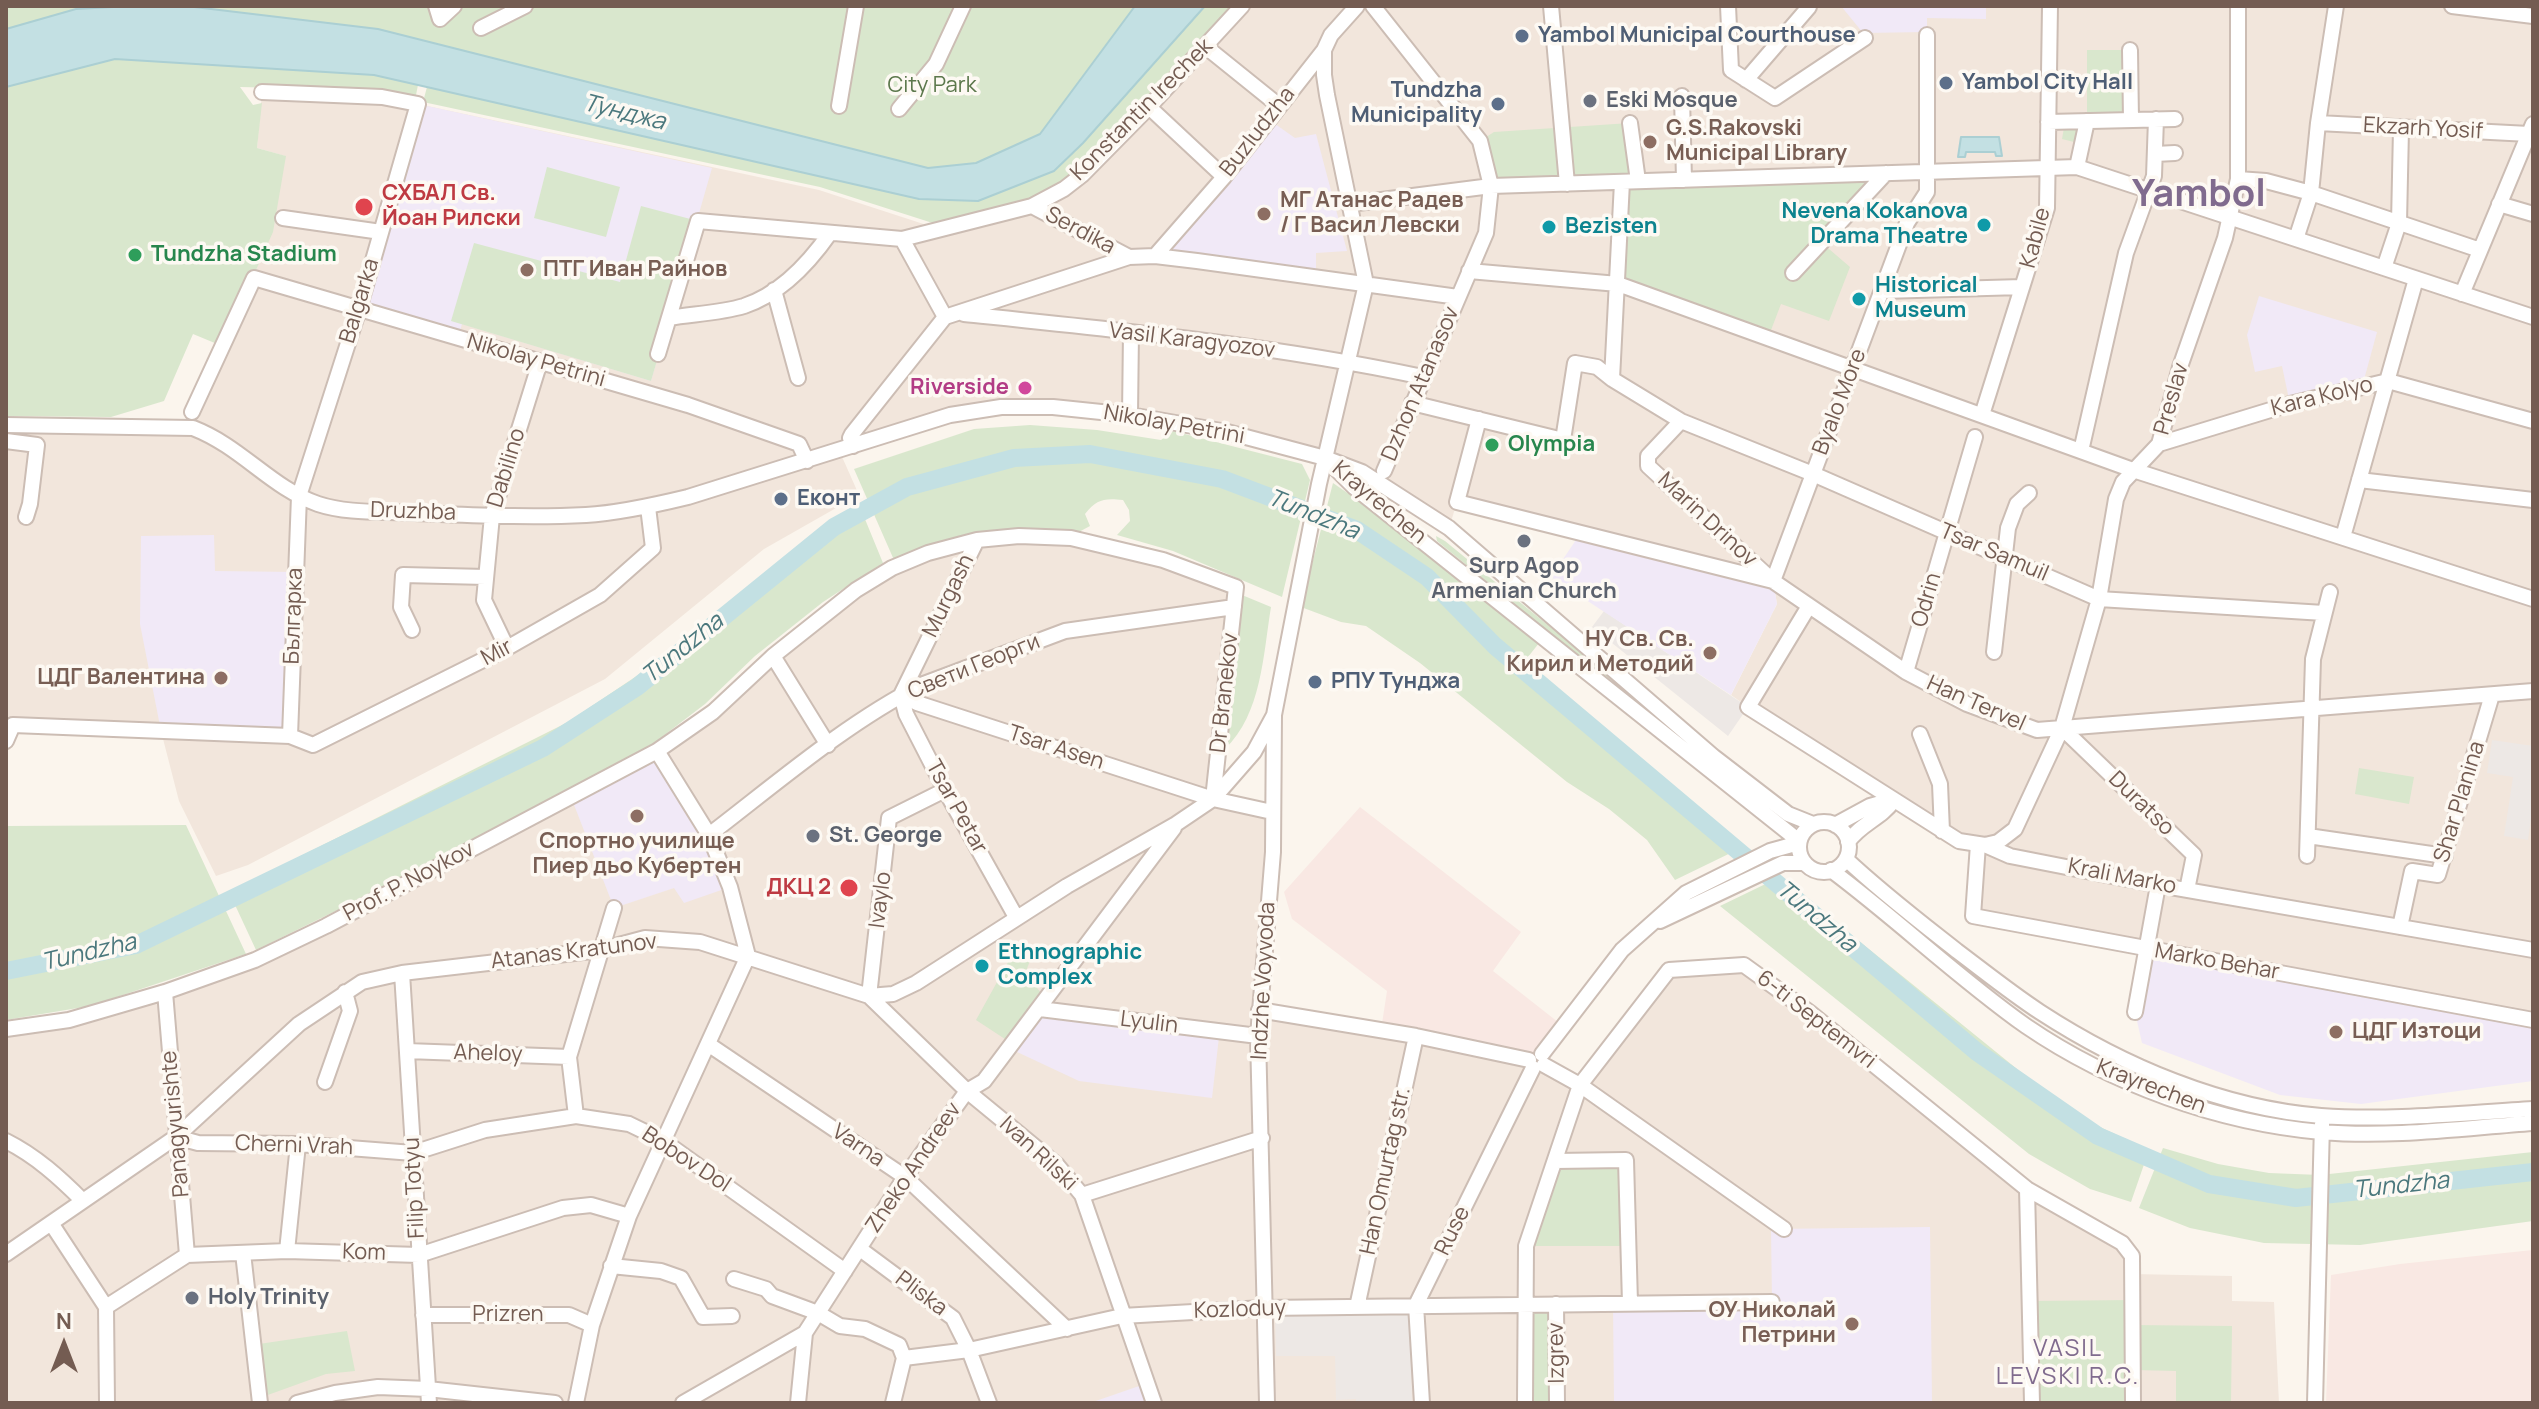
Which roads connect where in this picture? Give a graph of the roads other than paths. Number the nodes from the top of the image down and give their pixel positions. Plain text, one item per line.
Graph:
1 (436, 6) edge
2 (454, 6) edge
3 (525, 6) edge
4 (856, 6) edge
5 (963, 6) edge
6 (1242, 6) edge
7 (1357, 6) edge
8 (1373, 6) edge
9 (1551, 6) edge
10 (1728, 6) edge
11 (2050, 6) edge
12 (2238, 6) edge
13 (2336, 6) edge
14 (2452, 6) edge
15 (1809, 7) edge
16 (2533, 16) edge
17 (481, 28) dead end
18 (1927, 35) dead end
19 (1865, 38) dead end
20 (1206, 47) junction
21 (1324, 50) junction
22 (2130, 50) dead end
23 (1746, 80) junction
24 (262, 92) dead end
25 (1682, 96) dead end
26 (1278, 105) junction
27 (839, 106) dead end
28 (1149, 107) junction
29 (899, 109) dead end
30 (2156, 119) junction
31 (2175, 119) dead end
32 (2131, 120) junction
33 (2087, 121) junction
34 (2048, 122) junction
35 (1630, 123) dead end
36 (2318, 123) junction
37 (2401, 129) junction
38 (2531, 129) edge
39 (2175, 153) dead end
40 (2155, 154) junction
41 (2077, 167) junction
42 (2047, 168) junction
43 (1927, 172) junction
44 (1886, 173) junction
45 (1224, 177) junction
46 (2238, 179) junction
47 (1684, 180) junction
48 (1638, 181) junction
49 (1622, 182) junction
50 (1567, 184) junction
51 (1491, 186) junction
52 (2149, 191) junction
53 (2311, 193) junction
54 (1350, 204) junction
55 (2499, 204) junction
56 (1032, 206) junction
57 (2533, 214) edge
58 (283, 218) dead end
59 (2231, 218) junction
60 (2399, 223) junction
61 (381, 232) junction
62 (830, 233) junction
63 (902, 239) junction
64 (2296, 239) junction
65 (2480, 250) junction
66 (1155, 256) junction
67 (1129, 257) junction
68 (2384, 268) junction
69 (1469, 271) junction
70 (1793, 273) dead end
71 (2416, 279) junction
72 (1366, 284) junction
73 (1618, 284) junction
74 (2022, 287) junction
75 (774, 290) junction
76 (1882, 291) junction
77 (2462, 294) junction
78 (1458, 297) junction
79 (359, 309) junction
80 (953, 315) junction
81 (2533, 317) edge
82 (669, 318) junction
83 (1131, 332) junction
84 (658, 354) dead end
85 (1348, 361) junction
86 (540, 362) junction
87 (1853, 368) junction
88 (1423, 377) junction
89 (798, 378) dead end
90 (1612, 379) junction
91 (2388, 381) junction
92 (1412, 403) junction
93 (192, 412) dead end
94 (1130, 415) junction
95 (1982, 415) junction
96 (1479, 419) junction
97 (1681, 421) junction
98 (2533, 421) edge
99 (6, 425) edge
100 (1975, 437) dead end
101 (6, 441) edge
102 (2159, 444) junction
103 (853, 446) junction
104 (835, 451) joint
105 (2081, 451) junction
106 (1325, 458) junction
107 (807, 461) junction
108 (2133, 470) junction
109 (1384, 471) dead end
110 (1813, 474) junction
111 (2359, 480) junction
112 (2029, 493) dead end
113 (299, 496) junction
114 (2533, 500) edge
115 (648, 507) junction
116 (492, 516) junction
117 (26, 517) dead end
118 (1947, 533) junction
119 (2343, 537) junction
120 (977, 540) junction
121 (2006, 557) junction
122 (486, 577) junction
123 (1773, 581) junction
124 (1236, 587) joint
125 (2330, 592) dead end
126 (2099, 599) junction
127 (2533, 599) edge
128 (1809, 606) junction
129 (1234, 607) junction
130 (2324, 613) junction
131 (412, 630) dead end
132 (507, 648) junction
133 (1994, 652) dead end
134 (773, 656) junction
135 (1906, 672) junction
136 (2533, 691) edge
137 (901, 695) junction
138 (2492, 695) junction
139 (2311, 708) junction
140 (1274, 715) junction
141 (2062, 728) junction
142 (1920, 734) dead end
143 (290, 736) junction
144 (6, 741) edge
145 (828, 745) junction
146 (657, 751) junction
147 (945, 790) junction
148 (1213, 799) junction
149 (1892, 800) junction
150 (1272, 812) junction
151 (1770, 819) junction
152 (1923, 820) junction
153 (1176, 824) junction
154 (1813, 824) junction
155 (1835, 825) junction
156 (1863, 826) junction
157 (1942, 831) junction
158 (709, 835) junction
159 (2308, 836) junction
160 (1799, 842) junction
161 (1848, 842) junction
162 (1982, 845) junction
163 (1771, 851) junction
164 (2307, 856) dead end
165 (2445, 856) junction
166 (1846, 859) junction
167 (1805, 863) junction
168 (1831, 870) junction
169 (2158, 885) junction
170 (2187, 890) junction
171 (614, 908) dead end
172 (1016, 917) junction
173 (1645, 927) junction
174 (2400, 927) junction
175 (2147, 949) junction
176 (600, 950) junction
177 (2533, 950) edge
178 (748, 956) junction
179 (402, 973) junction
180 (165, 992) junction
181 (345, 992) junction
182 (869, 996) junction
183 (1040, 1009) junction
184 (1259, 1010) junction
185 (2135, 1012) dead end
186 (2533, 1020) edge
187 (6, 1029) edge
188 (1258, 1036) junction
189 (1416, 1036) junction
190 (708, 1044) junction
191 (407, 1051) junction
192 (569, 1057) junction
193 (1537, 1062) junction
194 (325, 1082) dead end
195 (1580, 1085) junction
196 (967, 1091) junction
197 (2533, 1109) edge
198 (576, 1116) junction
199 (2322, 1116) junction
200 (2533, 1123) edge
201 (2322, 1132) junction
202 (176, 1137) junction
203 (1262, 1138) junction
204 (662, 1140) junction
205 (6, 1141) edge
206 (298, 1144) junction
207 (413, 1153) junction
208 (1555, 1161) junction
209 (905, 1177) junction
210 (2027, 1189) junction
211 (1082, 1195) junction
212 (83, 1201) junction
213 (629, 1216) junction
214 (51, 1223) junction
215 (1784, 1229) dead end
216 (860, 1249) junction
217 (287, 1251) junction
218 (243, 1253) junction
219 (6, 1254) edge
220 (187, 1255) junction
221 (419, 1255) junction
222 (611, 1266) junction
223 (845, 1271) junction
224 (734, 1279) dead end
225 (1772, 1302) dead end
226 (1630, 1303) junction
227 (1524, 1304) junction
228 (1556, 1304) junction
229 (1416, 1305) junction
230 (106, 1307) junction
231 (1357, 1307) junction
232 (1264, 1308) junction
233 (818, 1313) junction
234 (423, 1315) junction
235 (732, 1316) dead end
236 (1122, 1316) junction
237 (592, 1325) junction
238 (1067, 1329) junction
239 (805, 1333) junction
240 (969, 1350) junction
241 (904, 1358) junction
242 (428, 1396) edge
243 (107, 1403) edge
244 (260, 1403) edge
245 (297, 1403) edge
246 (555, 1403) edge
247 (576, 1403) edge
248 (683, 1403) edge
249 (798, 1403) edge
250 (893, 1403) edge
251 (989, 1403) edge
252 (1154, 1403) edge
253 (1267, 1403) edge
254 (1422, 1403) edge
255 (1525, 1403) edge
256 (1557, 1403) edge
257 (2032, 1403) edge
258 (2133, 1403) edge
259 (2315, 1403) edge

1 - 2 street
3 - 17 street
4 - 27 street
5 - 29 street
6 - 20 street, Konstantin Irechek
7 - 21 street, Buzludzha
8 - 51 street, Dzhon Atanasov
9 - 50 street
10 - 23 street
11 - 34 street, Kabile
12 - 46 street, Preslav
13 - 36 street
14 - 16 street
15 - 23 street
18 - 43 street, Byalo More
19 - 23 street
20 - 26 street
20 - 28 street, Konstantin Irechek
21 - 26 street, Buzludzha
21 - 54 street
22 - 32 street
24 - 61 street, Balgarka
25 - 47 street
26 - 45 street, Buzludzha
28 - 45 street
28 - 56 street, Konstantin Irechek
30 - 31 street
30 - 32 street
30 - 40 street
32 - 33 street
33 - 34 street
33 - 41 street
34 - 42 street, Kabile
35 - 48 street
36 - 37 street, Ekzarh Yosif
36 - 53 street
37 - 38 street, Ekzarh Yosif
37 - 60 street
38 - 55 street
39 - 40 street
40 - 52 street
41 - 42 street
41 - 52 street
42 - 43 street
42 - 74 street, Kabile
43 - 44 street
43 - 76 street, Byalo More
44 - 47 street
44 - 70 street
45 - 66 street, Buzludzha
46 - 53 street
46 - 59 street, Preslav
47 - 48 street
48 - 49 street
49 - 50 street
49 - 73 street
50 - 51 street
51 - 54 street
51 - 69 street, Dzhon Atanasov
52 - 59 street
52 - 105 street
53 - 60 street
53 - 64 street
54 - 72 street
55 - 57 street
55 - 65 street
56 - 63 street, Konstantin Irechek
56 - 67 street, Serdika
58 - 61 street
59 - 64 street
59 - 102 street, Preslav
60 - 65 street
60 - 68 street
61 - 79 street, Balgarka
62 - 63 street, Konstantin Irechek
62 - 75 street
62 - 82 street, Konstantin Irechek
63 - 80 street
64 - 68 street
65 - 77 street
66 - 67 street
66 - 72 street
67 - 80 street
68 - 71 street
69 - 73 street
69 - 78 street, Dzhon Atanasov
71 - 77 street
71 - 91 street
72 - 78 street
72 - 85 street, Indzhe Voyvoda
73 - 87 street
73 - 90 street
74 - 76 street
74 - 95 street, Kabile
75 - 82 street
75 - 89 street
76 - 87 street, Byalo More
77 - 81 street
78 - 88 street, Dzhon Atanasov
79 - 86 street, Nikolay Petrini
79 - 93 street, Nikolay Petrini
79 - 113 street, Balgarka
80 - 83 street, Vasil Karagyozov
80 - 103 street
82 - 84 street
83 - 85 street, Vasil Karagyozov
83 - 94 street
85 - 88 street, Vasil Karagyozov
85 - 106 street, Indzhe Voyvoda
86 - 107 street, Nikolay Petrini
86 - 116 street, Dabilino
87 - 95 street
87 - 110 street, Byalo More
88 - 92 street, Dzhon Atanasov
90 - 96 street, Tsar Samuil
90 - 97 street, Tsar Samuil
91 - 98 street, Kara Kolyo
91 - 102 street, Kara Kolyo
91 - 111 street
92 - 96 street
92 - 109 street, Dzhon Atanasov
94 - 103 street, Nikolay Petrini
94 - 106 street, Nikolay Petrini
95 - 105 street
96 - 123 street, Han Tervel
97 - 110 street, Tsar Samuil
97 - 123 street, Marin Drinov
99 - 113 street, Druzhba
100 - 118 street, Odrin
101 - 117 street
102 - 108 street, Preslav
103 - 104 street, Nikolay Petrini
104 - 107 street, Druzhba
105 - 108 street
106 - 140 street, Indzhe Voyvoda
106 - 151 street, Krayrechen
106 - 154 street, Krayrechen
107 - 115 street, Druzhba
108 - 119 street
108 - 126 street, Preslav
110 - 118 street, Tsar Samuil
110 - 123 street, Byalo More
111 - 114 street
111 - 119 street
112 - 121 street
113 - 116 street, Druzhba
113 - 143 street, Българка
115 - 116 street, Druzhba
115 - 132 street, Mir
116 - 122 street, Dabilino
118 - 121 street, Tsar Samuil
118 - 135 street, Odrin
119 - 127 street
120 - 124 street, Prof. P. Noykov
120 - 134 street, Prof. P. Noykov
120 - 137 street, Murgash
121 - 126 street, Tsar Samuil
121 - 133 street
122 - 131 street
122 - 132 street, Dabilino
123 - 128 street, Han Tervel
124 - 129 street, Dr Branekov
125 - 130 street
126 - 130 street, Tsar Samuil
126 - 141 street, Preslav
128 - 135 street, Han Tervel
128 - 149 street, Krali Marko
129 - 137 street, Свети Георги
129 - 148 street, Dr Branekov
130 - 139 street
132 - 143 street, Mir
134 - 145 street
134 - 146 street, Prof. P. Noykov
135 - 141 street, Han Tervel
136 - 138 street, Han Tervel
137 - 145 street, Свети Георги
137 - 147 street, Tsar Petar
137 - 148 street, Tsar Asen
138 - 139 street, Han Tervel
138 - 165 street, Shar Planina
139 - 141 street, Han Tervel
139 - 159 street
140 - 148 street
140 - 150 street, Indzhe Voyvoda
141 - 162 street, Preslav
141 - 170 street, Duratso
142 - 157 street
143 - 144 street, Mir
145 - 158 street, Свети Георги
146 - 158 street
146 - 180 street, Prof. P. Noykov
147 - 172 street, Tsar Petar
147 - 182 street, Ivaylo
148 - 150 street, Tsar Asen
148 - 153 street
149 - 152 street, Krali Marko
149 - 155 street
149 - 156 street
150 - 184 street, Indzhe Voyvoda
151 - 160 street, Krayrechen
151 - 163 street
152 - 156 street
152 - 157 street, Krali Marko
153 - 172 street
153 - 183 street, Zheko Andreev
154 - 155 street
154 - 160 street
155 - 161 street
156 - 161 street
157 - 162 street, Krali Marko
158 - 178 street
159 - 164 street
159 - 165 street
160 - 163 street
160 - 167 street
161 - 166 street
162 - 169 street, Krali Marko
162 - 175 street, Marko Behar
163 - 173 street, Ruse
165 - 174 street, Shar Planina
166 - 168 street
166 - 199 street, Krayrechen
167 - 168 street
167 - 173 street
168 - 201 street, Krayrechen
169 - 170 street, Krali Marko
169 - 175 street
170 - 174 street, Krali Marko
171 - 176 street
172 - 182 street
173 - 193 street, Ruse
174 - 177 street, Krali Marko
175 - 185 street
175 - 186 street, Marko Behar
176 - 178 street, Atanas Kratunov
176 - 179 street, Atanas Kratunov
176 - 192 street
178 - 182 street, Atanas Kratunov
178 - 190 street
179 - 181 street, Atanas Kratunov
179 - 191 street, Filip Totyu
180 - 187 street, Prof. P. Noykov
180 - 202 street, Panagyurishte
181 - 194 street
181 - 202 street, Atanas Kratunov
182 - 196 street, Ivan Rilski
183 - 188 street, Lyulin
183 - 196 street, Zheko Andreev
184 - 188 street, Indzhe Voyvoda
184 - 189 street
188 - 203 street, Indzhe Voyvoda
189 - 193 street
189 - 231 street, Han Omurtag str.
190 - 204 street
190 - 209 street, Varna
191 - 192 street, Aheloy
191 - 207 street, Filip Totyu
192 - 198 street
193 - 195 street
193 - 229 street, Ruse
195 - 208 street, 6-ti Septemvri
195 - 210 street, 6-ti Septemvri
195 - 215 street
196 - 209 street, Zheko Andreev
196 - 211 street, Ivan Rilski
197 - 199 street, Krayrechen
198 - 204 street, Bobov Dol
198 - 207 street, Bobov Dol
199 - 201 street
200 - 201 street, Krayrechen
201 - 259 street
202 - 206 street, Cherni Vrah
202 - 212 street, Atanas Kratunov
202 - 220 street, Panagyurishte
203 - 211 street
203 - 232 street, Indzhe Voyvoda
204 - 213 street
204 - 223 street, Bobov Dol
205 - 212 street
206 - 207 street, Cherni Vrah
206 - 217 street
207 - 221 street, Filip Totyu
208 - 226 street
208 - 227 street, 6-ti Septemvri
209 - 216 street, Zheko Andreev
209 - 238 street, Varna
210 - 257 street
210 - 258 street, 6-ti Septemvri
211 - 236 street, Ivan Rilski
212 - 214 street, Atanas Kratunov
213 - 221 street, Kom
213 - 222 street
214 - 219 street, Atanas Kratunov
214 - 230 street
216 - 223 street, Zheko Andreev
216 - 240 street, Pliska
217 - 218 street, Kom
217 - 221 street, Kom
218 - 220 street, Kom
218 - 244 street
220 - 230 street
221 - 234 street, Filip Totyu
222 - 235 street
222 - 237 street
223 - 233 street, Zheko Andreev
224 - 233 street
225 - 226 street, Kozloduy
226 - 228 street, Kozloduy
227 - 228 street, Kozloduy
227 - 229 street, Kozloduy
227 - 255 street, Izgrev
228 - 256 street, Izgrev
229 - 231 street, Kozloduy
229 - 254 street, Ruse
230 - 243 street
231 - 232 street, Kozloduy
232 - 236 street, Kozloduy
232 - 253 street, Indzhe Voyvoda
233 - 239 street, Zheko Andreev
233 - 241 street
234 - 237 street, Prizren
234 - 242 street, Filip Totyu
236 - 238 street, Kozloduy
236 - 252 street, Ivan Rilski
237 - 247 street
238 - 240 street, Kozloduy
239 - 248 street, Zheko Andreev
239 - 249 street
240 - 241 street, Kozloduy
240 - 251 street, Pliska
241 - 250 street
242 - 245 street
242 - 246 street

